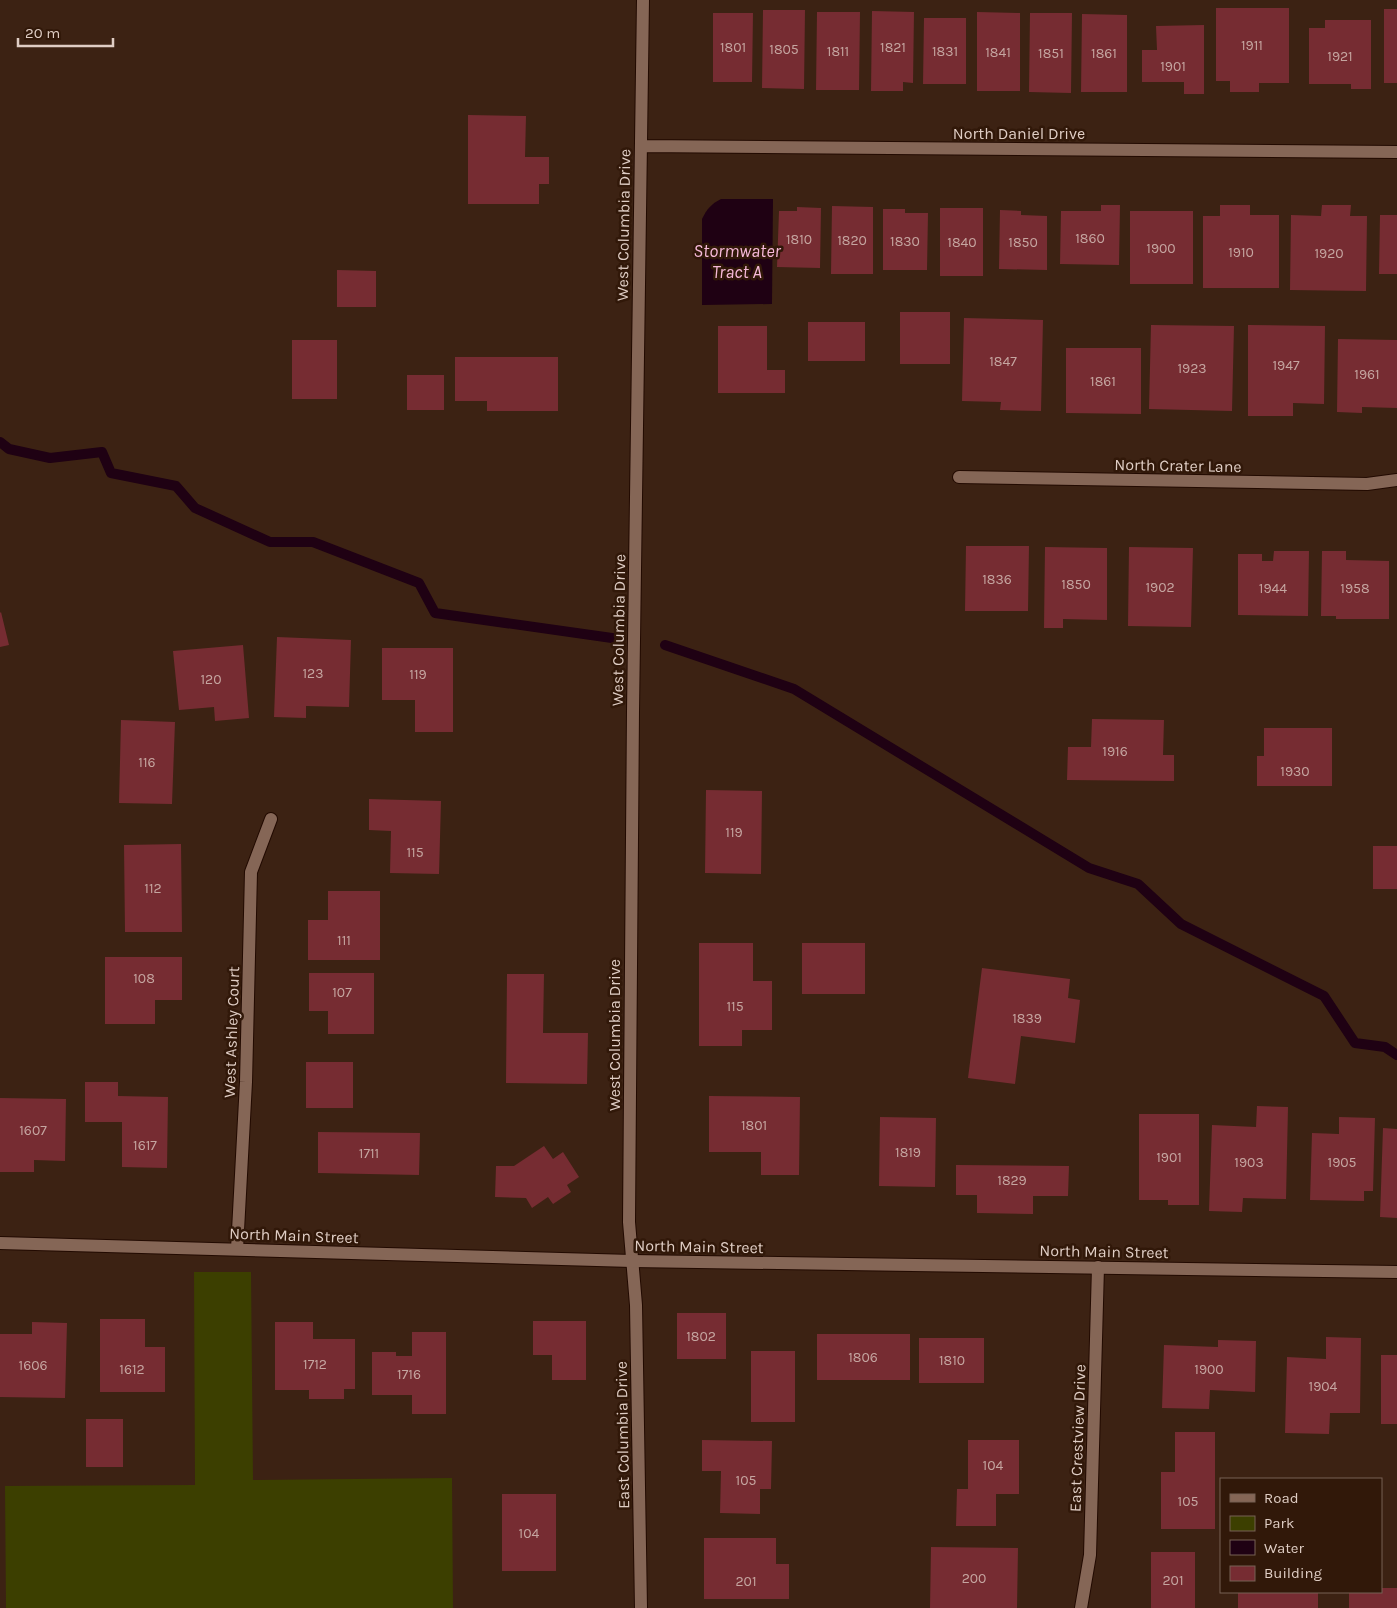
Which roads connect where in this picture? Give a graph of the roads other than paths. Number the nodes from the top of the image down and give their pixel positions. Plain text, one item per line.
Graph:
1 (643, 0) edge
2 (640, 146) junction
3 (1397, 152) edge
4 (959, 477) dead end
5 (1397, 480) edge
6 (271, 819) dead end
7 (0, 1243) edge
8 (237, 1249) junction
9 (632, 1261) junction
10 (1098, 1268) junction
11 (1397, 1272) edge
12 (641, 1608) edge
13 (1081, 1608) edge

1 - 2 street, West Columbia Drive
2 - 3 street, North Daniel Drive
2 - 9 street, West Columbia Drive
4 - 5 street, North Crater Lane
6 - 8 street, West Ashley Court
7 - 8 street, North Main Street
8 - 9 street, North Main Street
9 - 10 street, North Main Street
9 - 12 street, East Columbia Drive
10 - 11 street, North Main Street
10 - 13 street, East Crestview Drive

